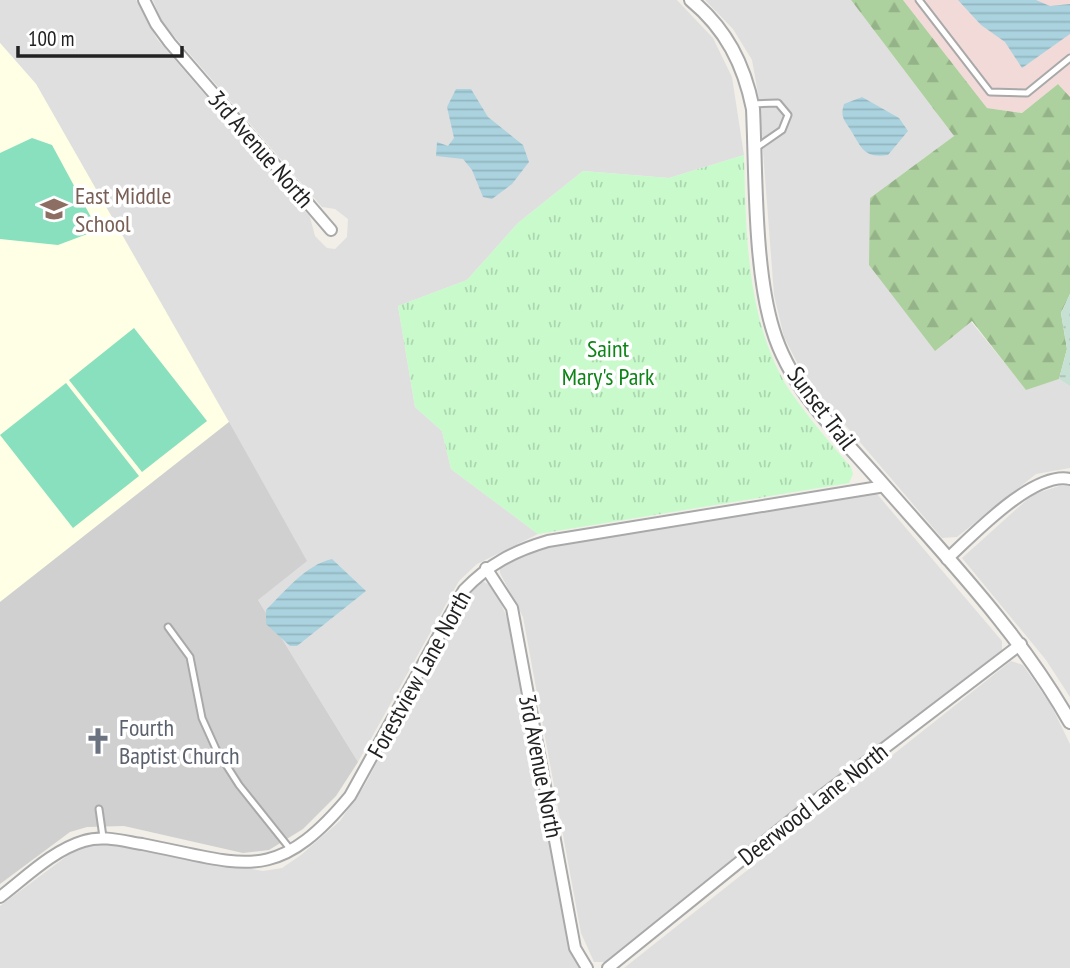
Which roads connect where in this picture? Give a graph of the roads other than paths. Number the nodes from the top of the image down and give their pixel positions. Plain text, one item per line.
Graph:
1 (144, 0) edge
2 (691, 0) edge
3 (919, 0) edge
4 (1070, 58) edge
5 (752, 104) junction
6 (755, 148) junction
7 (331, 230) dead end
8 (1070, 479) edge
9 (885, 486) junction
10 (947, 559) junction
11 (486, 568) junction
12 (168, 627) dead end
13 (1021, 645) junction
14 (1070, 722) edge
15 (99, 809) dead end
16 (103, 838) junction
17 (292, 852) junction
18 (0, 897) edge
19 (587, 968) edge
20 (608, 968) edge

1 - 7 street, 3rd Avenue North
2 - 5 street, Sunset Trail
3 - 4 lane
5 - 6 street, Sunset Trail
5 - 6 lane
6 - 9 street, Sunset Trail
8 - 10 street
9 - 10 street, Sunset Trail
9 - 11 street, Forestview Lane North
10 - 13 street, Sunset Trail
11 - 17 street, Forestview Lane North
11 - 19 street, 3rd Avenue North
12 - 17 lane
13 - 14 street, Sunset Trail
13 - 20 street, Deerwood Lane North
15 - 16 lane
16 - 17 street, Forestview Lane North
16 - 18 street, Forestview Lane North

